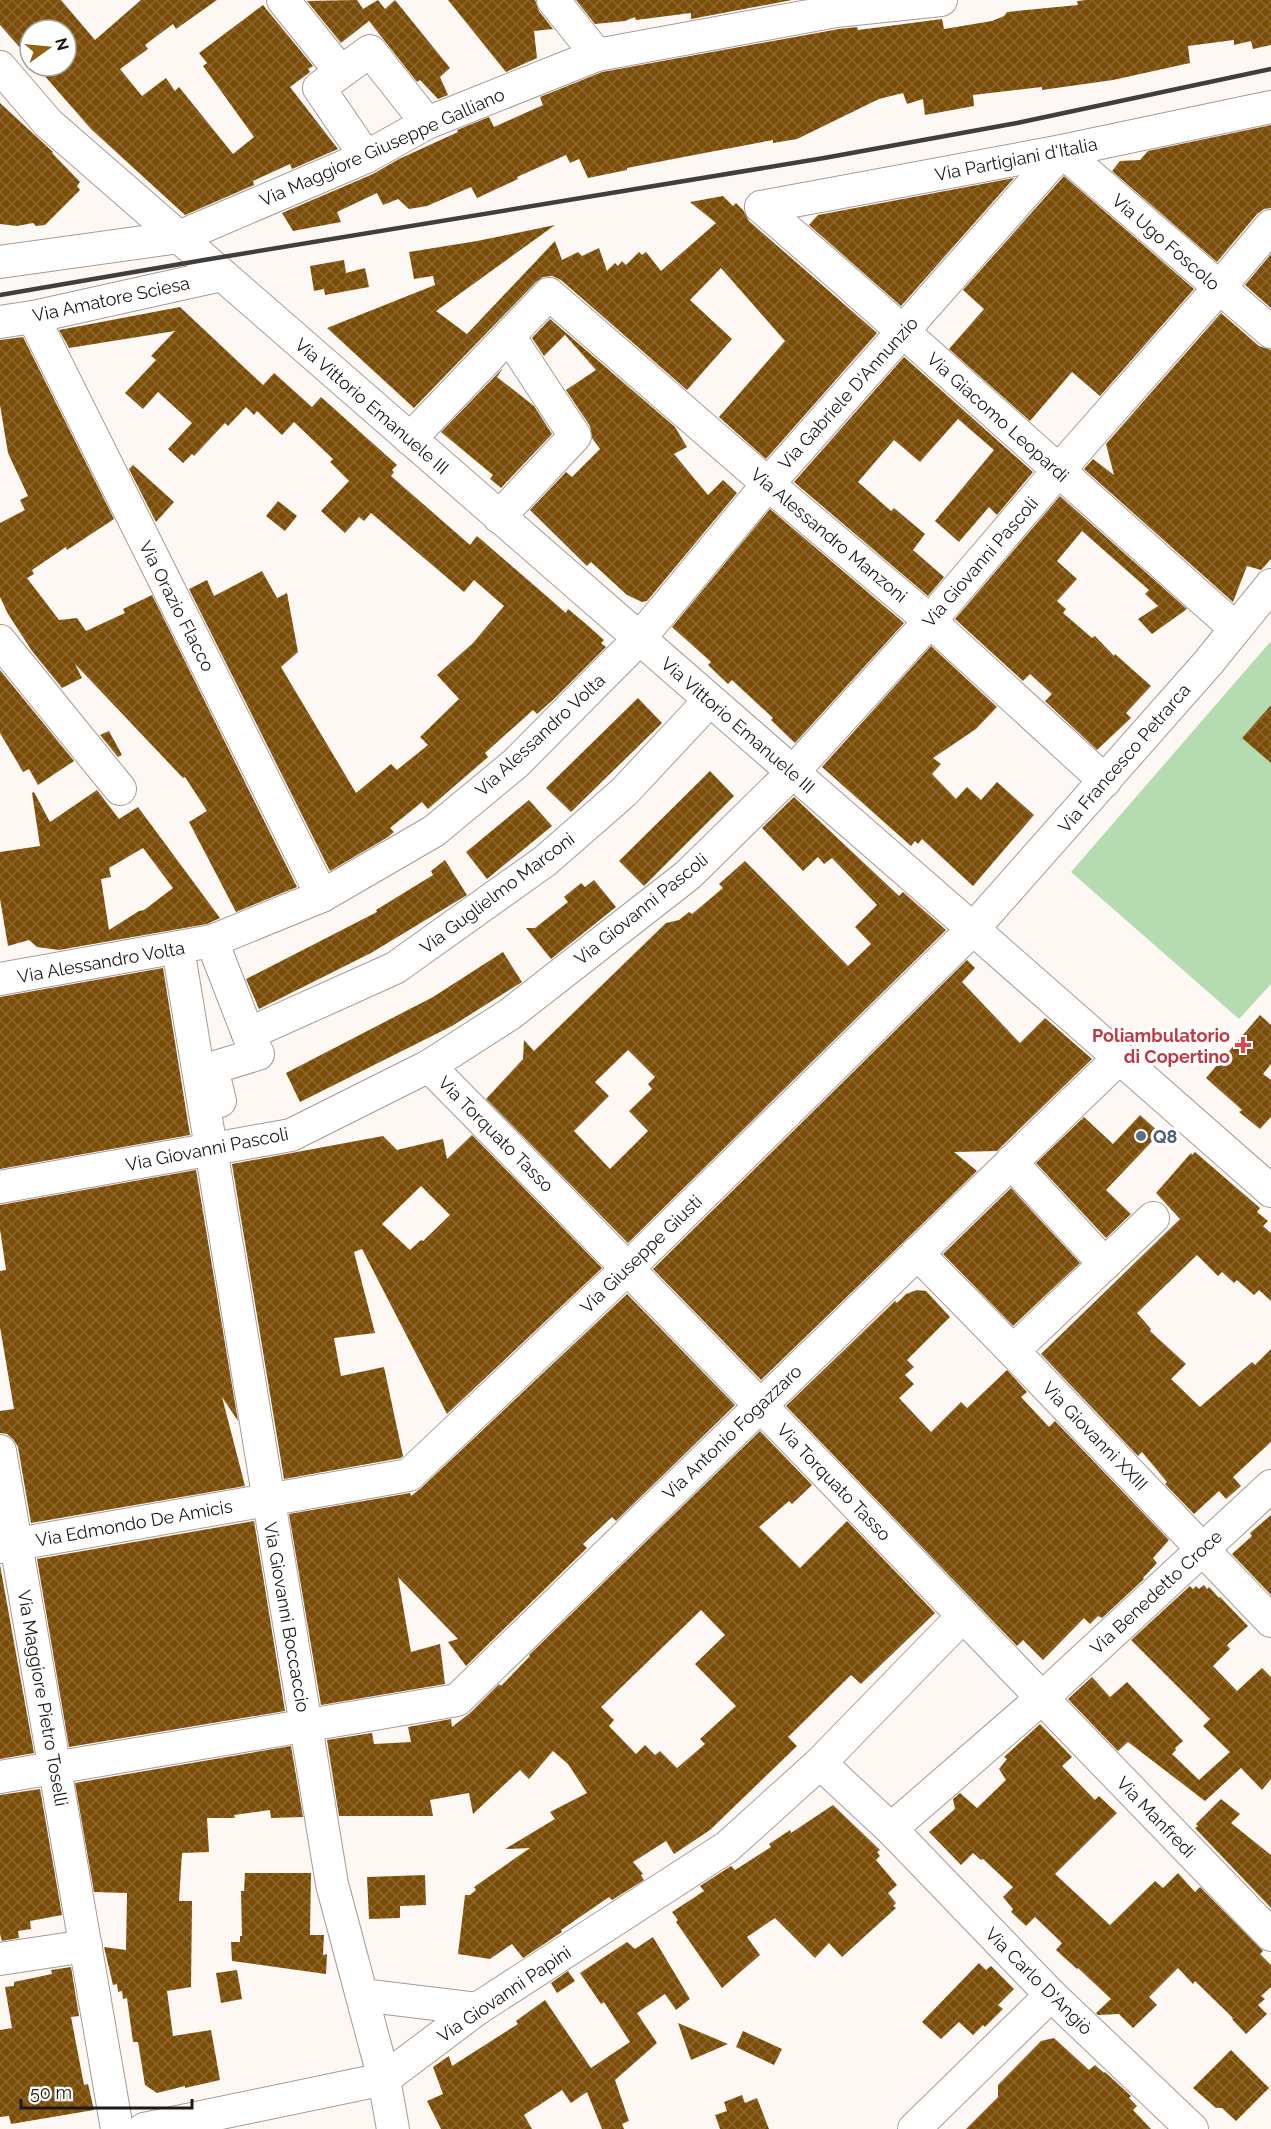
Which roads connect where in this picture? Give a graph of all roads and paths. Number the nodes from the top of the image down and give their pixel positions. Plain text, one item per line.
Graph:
1 (283, 0) edge
2 (553, 0) edge
3 (941, 0) edge
4 (832, 5) edge
5 (597, 55) junction
6 (0, 67) edge
7 (341, 72) junction
8 (1271, 107) edge
9 (427, 123) junction
10 (1062, 151) junction
11 (366, 157) junction
12 (761, 207) joint
13 (1271, 226) edge
14 (179, 237) junction
15 (0, 262) edge
16 (213, 267) junction
17 (1219, 288) junction
18 (33, 317) junction
19 (0, 322) edge
20 (904, 331) junction
21 (1271, 332) edge
22 (509, 336) junction
23 (410, 439) junction
24 (1058, 471) junction
25 (768, 484) junction
26 (499, 517) junction
27 (1271, 585) edge
28 (930, 621) junction
29 (1235, 628) junction
30 (639, 639) junction
31 (0, 640) edge
32 (709, 701) junction
33 (792, 772) junction
34 (1105, 781) junction
35 (120, 789) dead end
36 (322, 896) junction
37 (973, 929) junction
38 (212, 941) junction
39 (178, 948) junction
40 (0, 980) edge
41 (248, 1034) junction
42 (1119, 1058) junction
43 (429, 1066) junction
44 (221, 1148) junction
45 (1011, 1162) junction
46 (0, 1187) edge
47 (1271, 1191) edge
48 (1153, 1218) dead end
49 (917, 1253) junction
50 (1105, 1264) junction
51 (628, 1268) junction
52 (1013, 1351) junction
53 (760, 1405) junction
54 (0, 1451) edge
55 (1271, 1486) edge
56 (268, 1500) junction
57 (8, 1545) edge
58 (1202, 1549) junction
59 (963, 1616) junction
60 (1271, 1621) edge
61 (1042, 1698) junction
62 (306, 1725) junction
63 (820, 1763) junction
64 (55, 1768) junction
65 (0, 1777) edge
66 (891, 1829) junction
67 (1271, 1935) edge
68 (86, 1946) junction
69 (0, 1959) edge
70 (362, 1995) junction
71 (1051, 1995) junction
72 (477, 2009) junction
73 (384, 2079) junction
74 (117, 2129) edge
75 (144, 2129) edge
76 (393, 2129) edge
77 (915, 2129) edge
78 (1192, 2129) edge

1 - 7 street
2 - 5 street
3 - 4 street, Via Maggiore Giuseppe Galliano
4 - 5 street, Via Maggiore Giuseppe Galliano
5 - 9 street, Via Maggiore Giuseppe Galliano
6 - 14 street, Via Vittorio Emanuele III
7 - 9 street
7 - 11 street
8 - 10 street, Via Partigiani d'Italia
9 - 11 street, Via Maggiore Giuseppe Galliano
10 - 12 street, Via Partigiani d'Italia
10 - 17 street, Via Ugo Foscolo
10 - 20 street, Via Gabriele D'Annunzio
11 - 14 street, Via Maggiore Giuseppe Galliano
12 - 20 street, Via Giacomo Leopardi
13 - 17 street, Via Giovanni Pascoli
14 - 15 street, Via Maggiore Giuseppe Galliano
14 - 16 street, Via Vittorio Emanuele III
16 - 18 street, Via Amatore Sciesa
16 - 23 street, Via Vittorio Emanuele III
17 - 21 street, Via Ugo Foscolo
17 - 24 street, Via Giovanni Pascoli
18 - 19 street, Via Amatore Sciesa
18 - 36 street, Via Orazio Flacco
20 - 24 street, Via Giacomo Leopardi
20 - 25 street, Via Gabriele D'Annunzio
22 - 23 street
22 - 25 street, Via Alessandro Manzoni
22 - 26 street
23 - 26 street, Via Vittorio Emanuele III
24 - 28 street, Via Giovanni Pascoli
24 - 29 street, Via Giacomo Leopardi
25 - 28 street, Via Alessandro Manzoni
25 - 30 street, Via Gabriele D'Annunzio
26 - 30 street, Via Vittorio Emanuele III
27 - 29 street, Via Francesco Petrarca
28 - 33 street, Via Giovanni Pascoli
28 - 34 street, Via Alessandro Manzoni
29 - 34 street, Via Francesco Petrarca
30 - 32 street, Via Vittorio Emanuele III
30 - 36 street, Via Alessandro Volta
31 - 35 street
32 - 33 street, Via Vittorio Emanuele III
32 - 41 street, Via Guglielmo Marconi
33 - 37 street, Via Vittorio Emanuele III
33 - 43 street, Via Giovanni Pascoli
34 - 37 street, Via Francesco Petrarca
36 - 38 street, Via Alessandro Volta
37 - 42 street, Via Vittorio Emanuele III
37 - 51 street, Via Giuseppe Giusti
38 - 39 street, Via Alessandro Volta
38 - 41 street
39 - 40 street, Via Alessandro Volta
39 - 44 street
41 - 44 street
42 - 45 street, Via Antonio Fogazzaro
42 - 47 street, Via Vittorio Emanuele III
43 - 44 street, Via Giovanni Pascoli
43 - 51 street, Via Torquato Tasso
44 - 46 street, Via Giovanni Pascoli
44 - 56 street, Via Giovanni Boccaccio
45 - 49 street, Via Antonio Fogazzaro
45 - 50 street
48 - 50 street
49 - 52 street, Via Giovanni XXIII
49 - 53 street, Via Antonio Fogazzaro
50 - 52 street
51 - 53 street, Via Torquato Tasso
51 - 56 street, Via Giuseppe Giusti
52 - 58 street, Via Giovanni XXIII
53 - 59 street, Via Torquato Tasso
53 - 62 street, Via Antonio Fogazzaro
54 - 57 street, Via Maggiore Pietro Toselli
55 - 58 street, Via Benedetto Croce
56 - 57 street, Via Edmondo De Amicis
56 - 62 street, Via Giovanni Boccaccio
57 - 64 street, Via Maggiore Pietro Toselli
58 - 60 street, Via Giovanni XXIII
58 - 61 street, Via Benedetto Croce
59 - 61 street, Via Torquato Tasso
59 - 63 street, Via Giovanni Papini
61 - 66 street, Via Benedetto Croce
61 - 67 street, Via Manfredi
62 - 64 street, Via Antonio Fogazzaro
62 - 70 street, Via Giovanni Boccaccio
63 - 66 street, Via Carlo D'Angiò
63 - 72 street, Via Giovanni Papini
64 - 65 street, Via Antonio Fogazzaro
64 - 68 street, Via Maggiore Pietro Toselli
66 - 71 street, Via Carlo D'Angiò
68 - 69 street
68 - 74 street, Via Maggiore Pietro Toselli
70 - 72 street, Via Giovanni Papini
70 - 73 street, Via Giovanni Boccaccio
71 - 77 street
71 - 78 street, Via Carlo D'Angiò
72 - 73 street, Via Giovanni Papini
73 - 75 street, Via Giovanni Papini
73 - 76 street, Via Giovanni Boccaccio

